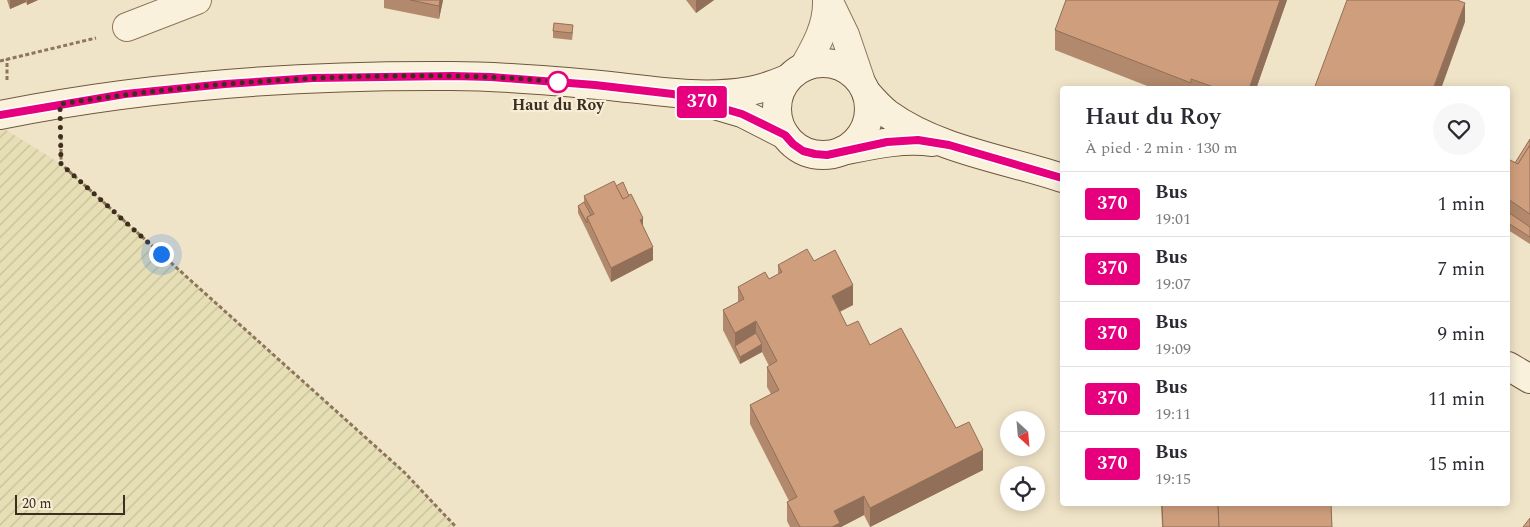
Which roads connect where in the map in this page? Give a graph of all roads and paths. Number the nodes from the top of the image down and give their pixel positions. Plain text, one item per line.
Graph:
1 (196, 0) edge
2 (827, 0) edge
3 (127, 27) joint
4 (0, 61) edge
5 (795, 73) junction
6 (863, 87) junction
7 (673, 94) junction
8 (60, 104) junction
9 (0, 115) edge
10 (785, 135) junction
11 (949, 145) junction
12 (841, 151) junction
13 (1060, 177) edge
14 (1510, 367) edge
15 (1530, 379) edge
16 (456, 527) edge

1 - 3 main road
2 - 5 main road
2 - 6 main road
3 - 4 path
5 - 6 main road
5 - 7 main road
5 - 10 main road
6 - 11 main road
6 - 12 main road
7 - 8 main road
7 - 10 main road
8 - 9 main road
8 - 16 path
10 - 12 main road
11 - 12 main road
11 - 13 main road
14 - 15 main road

